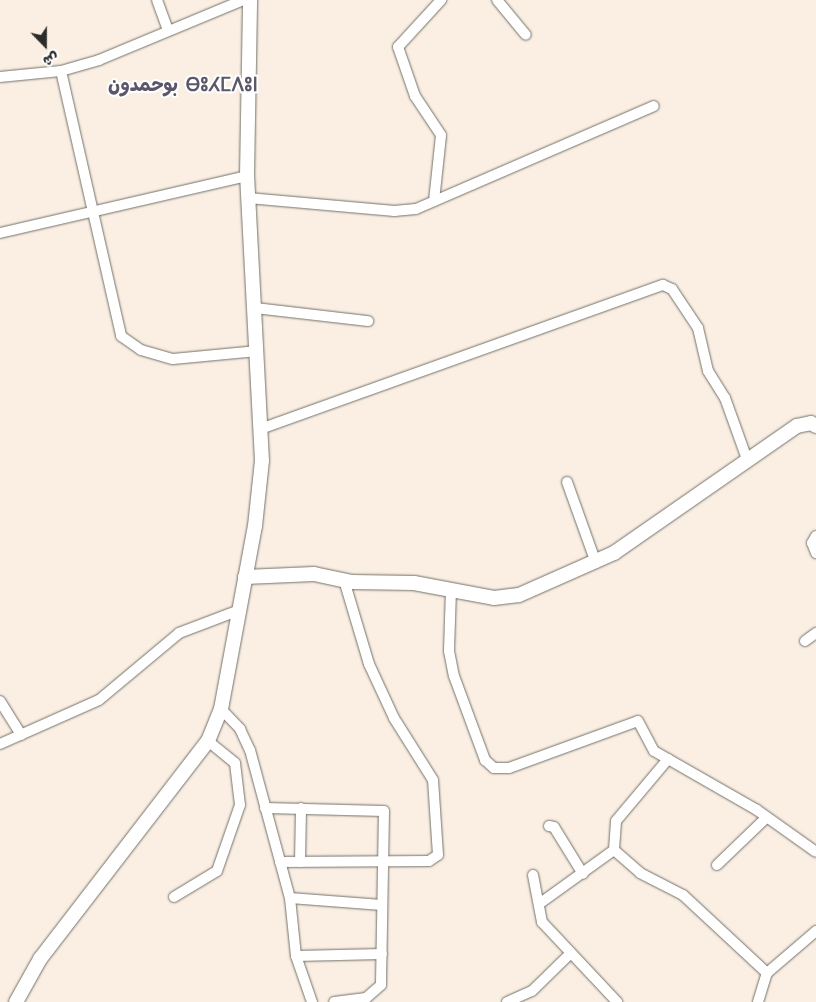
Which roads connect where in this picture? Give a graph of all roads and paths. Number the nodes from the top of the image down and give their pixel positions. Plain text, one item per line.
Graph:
1 (158, 0) edge
2 (243, 0) edge
3 (250, 0) edge
4 (441, 0) edge
5 (497, 0) edge
6 (168, 30) junction
7 (526, 35) dead end
8 (61, 71) junction
9 (0, 76) edge
10 (654, 106) dead end
11 (247, 176) junction
12 (248, 198) junction
13 (434, 201) junction
14 (95, 211) junction
15 (0, 233) edge
16 (255, 308) junction
17 (368, 321) dead end
18 (258, 352) junction
19 (814, 423) edge
20 (263, 428) junction
21 (747, 459) junction
22 (567, 482) dead end
23 (816, 536) edge
24 (816, 553) edge
25 (596, 564) junction
26 (245, 577) junction
27 (344, 580) junction
28 (451, 590) junction
29 (236, 611) junction
30 (816, 633) edge
31 (805, 641) dead end
32 (0, 701) edge
33 (221, 709) junction
34 (21, 735) junction
35 (208, 741) junction
36 (0, 744) edge
37 (668, 759) junction
38 (265, 808) junction
39 (301, 808) junction
40 (766, 818) junction
41 (549, 826) dead end
42 (614, 850) junction
43 (816, 852) edge
44 (384, 860) junction
45 (280, 862) junction
46 (300, 862) junction
47 (717, 865) dead end
48 (583, 874) junction
49 (533, 876) dead end
50 (174, 897) dead end
51 (290, 898) junction
52 (539, 904) junction
53 (382, 905) junction
54 (815, 933) edge
55 (571, 953) junction
56 (382, 954) junction
57 (296, 956) junction
58 (766, 973) junction
59 (16, 1002) edge
60 (312, 1002) edge
61 (334, 1002) edge
62 (506, 1002) edge
63 (617, 1002) edge
64 (758, 1002) edge

1 - 6 street
2 - 6 street
3 - 11 main road
4 - 13 street
5 - 7 street
6 - 8 street
8 - 9 street
8 - 14 street
10 - 13 street
11 - 12 main road
11 - 14 street
12 - 13 street
12 - 16 main road
14 - 15 street
14 - 18 street
16 - 17 street
16 - 18 main road
18 - 20 main road
19 - 21 main road
20 - 21 street
20 - 26 main road
21 - 25 main road
22 - 25 street
23 - 24 street
25 - 28 main road
26 - 27 main road
26 - 29 main road
27 - 28 main road
27 - 44 street
28 - 37 street
29 - 33 main road
29 - 34 street
30 - 31 street
32 - 34 street
33 - 35 main road
33 - 38 street
34 - 36 street
35 - 50 street
35 - 59 main road
37 - 40 street
37 - 42 street
38 - 39 street
38 - 45 street
39 - 44 street
39 - 46 street
40 - 43 street
40 - 47 street
41 - 48 street
42 - 48 street
42 - 58 street
44 - 46 street
44 - 53 street
45 - 46 street
45 - 51 street
48 - 52 street
49 - 52 street
51 - 53 street
51 - 57 street
52 - 55 street
53 - 56 street
54 - 58 street
55 - 62 street
55 - 63 street
56 - 57 street
56 - 61 street
57 - 60 street
58 - 64 street

